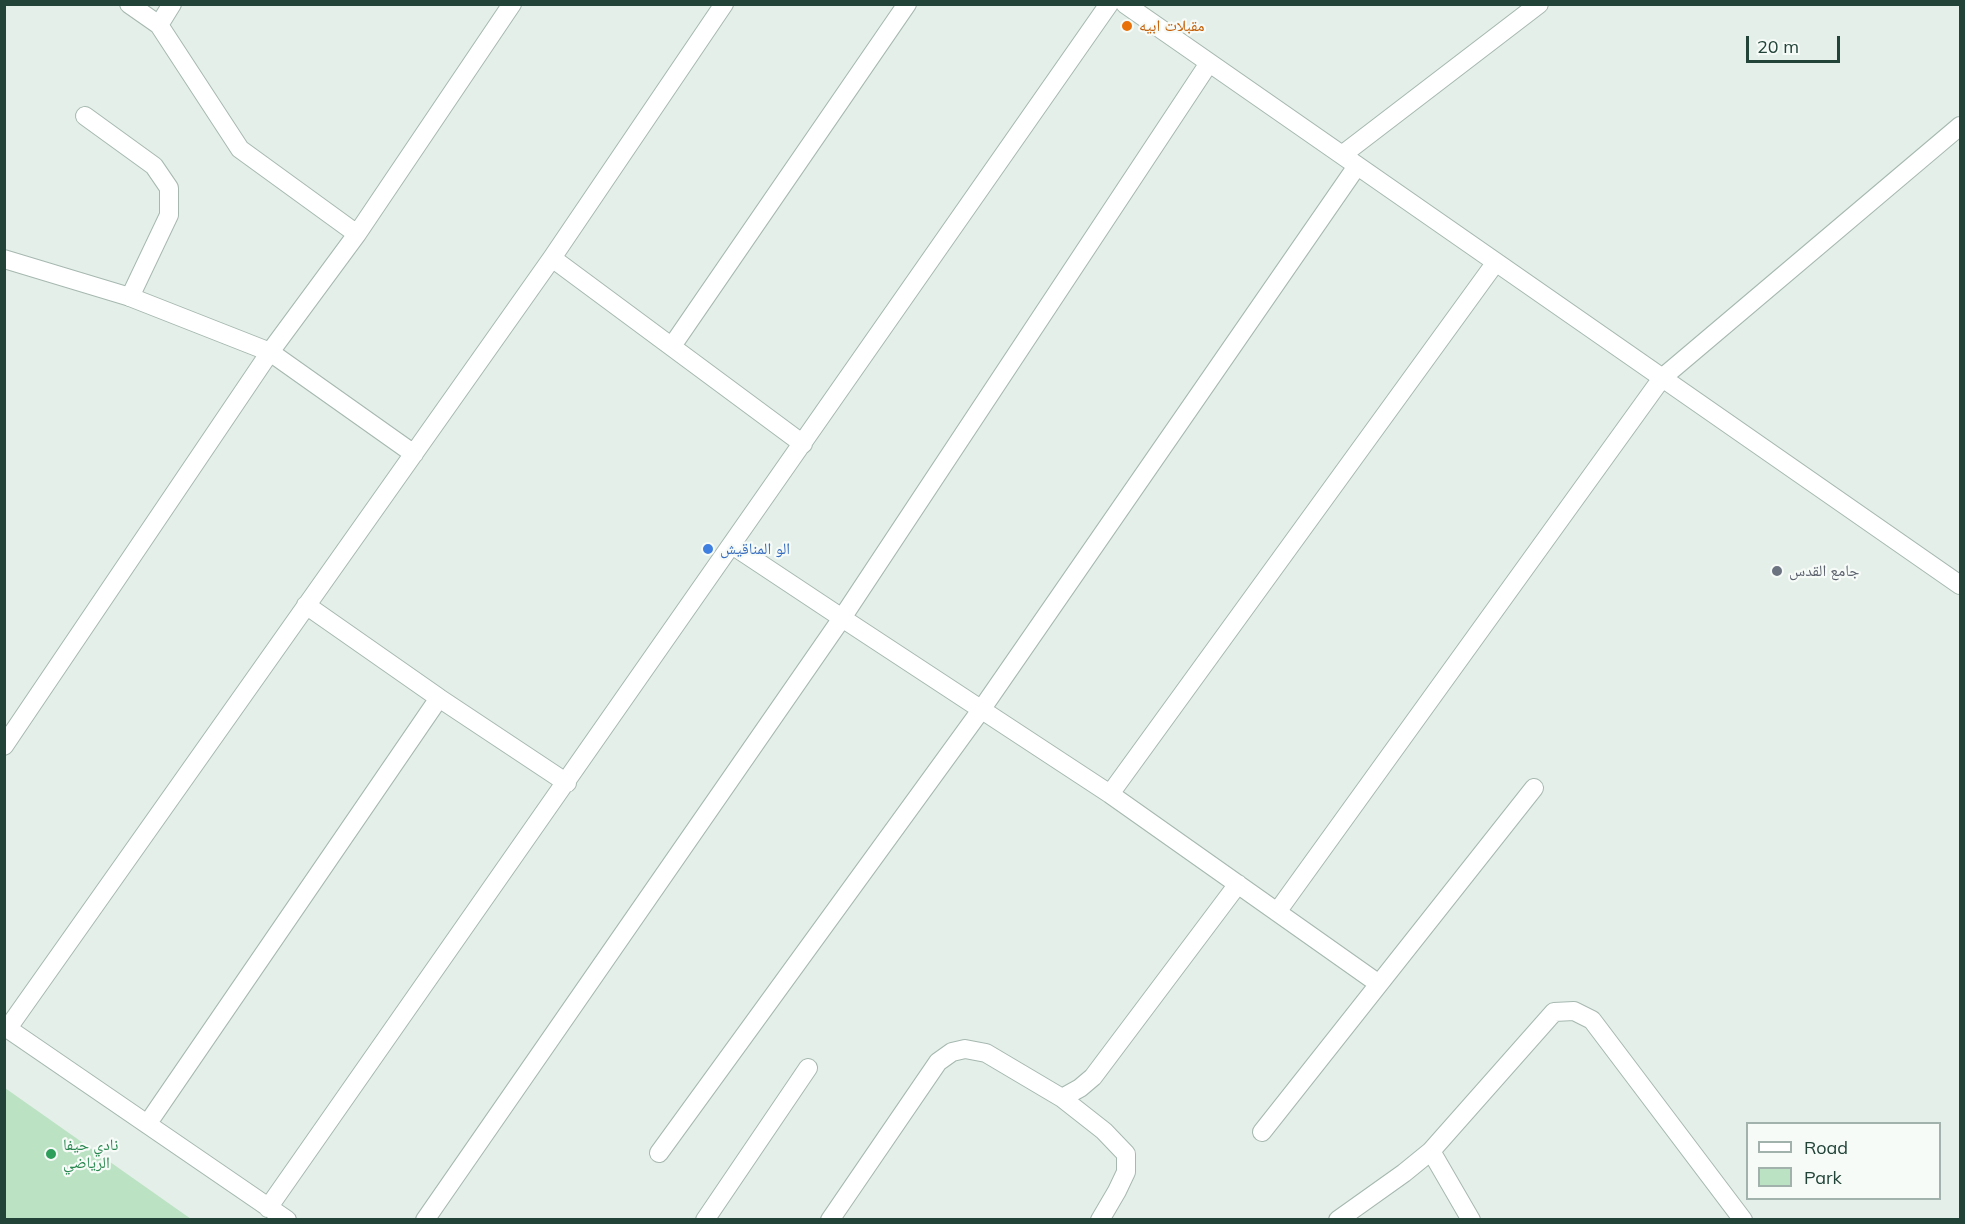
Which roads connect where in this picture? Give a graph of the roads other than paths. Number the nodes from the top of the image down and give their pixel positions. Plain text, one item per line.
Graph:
1 (129, 4) edge
2 (172, 4) edge
3 (512, 4) edge
4 (724, 4) edge
5 (907, 4) edge
6 (1109, 4) edge
7 (1125, 4) edge
8 (1539, 4) edge
9 (159, 25) junction
10 (1209, 63) junction
11 (85, 116) dead end
12 (1960, 126) edge
13 (1342, 155) junction
14 (1357, 166) junction
15 (357, 234) junction
16 (4, 258) edge
17 (552, 258) junction
18 (1496, 262) junction
19 (130, 297) junction
20 (672, 346) junction
21 (270, 352) junction
22 (1662, 378) junction
23 (803, 444) junction
24 (414, 453) junction
25 (732, 544) junction
26 (1960, 585) edge
27 (306, 604) junction
28 (842, 618) junction
29 (439, 698) junction
30 (981, 710) junction
31 (4, 746) edge
32 (567, 783) junction
33 (1534, 788) dead end
34 (1110, 794) junction
35 (1238, 884) junction
36 (1277, 912) junction
37 (1378, 984) junction
38 (6, 1027) edge
39 (808, 1068) dead end
40 (1062, 1098) junction
41 (148, 1123) junction
42 (1262, 1132) dead end
43 (1431, 1151) junction
44 (659, 1153) dead end
45 (268, 1208) junction
46 (287, 1220) edge
47 (425, 1220) edge
48 (705, 1220) edge
49 (830, 1220) edge
50 (1100, 1220) edge
51 (1338, 1220) edge
52 (1470, 1220) edge
53 (1743, 1220) edge

1 - 9 street
2 - 9 street
3 - 15 street
4 - 17 street
5 - 20 street
6 - 23 street
7 - 10 street
8 - 13 street
9 - 15 street
10 - 13 street
10 - 28 street
11 - 19 street
12 - 22 street
13 - 14 street
14 - 18 street
14 - 30 street
15 - 21 street
16 - 19 street
17 - 20 street
17 - 24 street
18 - 22 street
18 - 34 street
19 - 21 street
20 - 23 street
21 - 24 street
21 - 31 street
22 - 26 street
22 - 36 street
23 - 25 street
24 - 27 street
25 - 28 street
25 - 32 street
27 - 29 street
27 - 38 street
28 - 30 street
28 - 47 street
29 - 32 street
29 - 41 street
30 - 34 street
30 - 44 street
32 - 45 street
33 - 37 street
34 - 35 street
35 - 36 street
35 - 40 street
36 - 37 street
37 - 42 street
38 - 41 street
39 - 48 street
40 - 49 street
40 - 50 street
41 - 45 street
43 - 51 street
43 - 52 street
43 - 53 street
45 - 46 street

